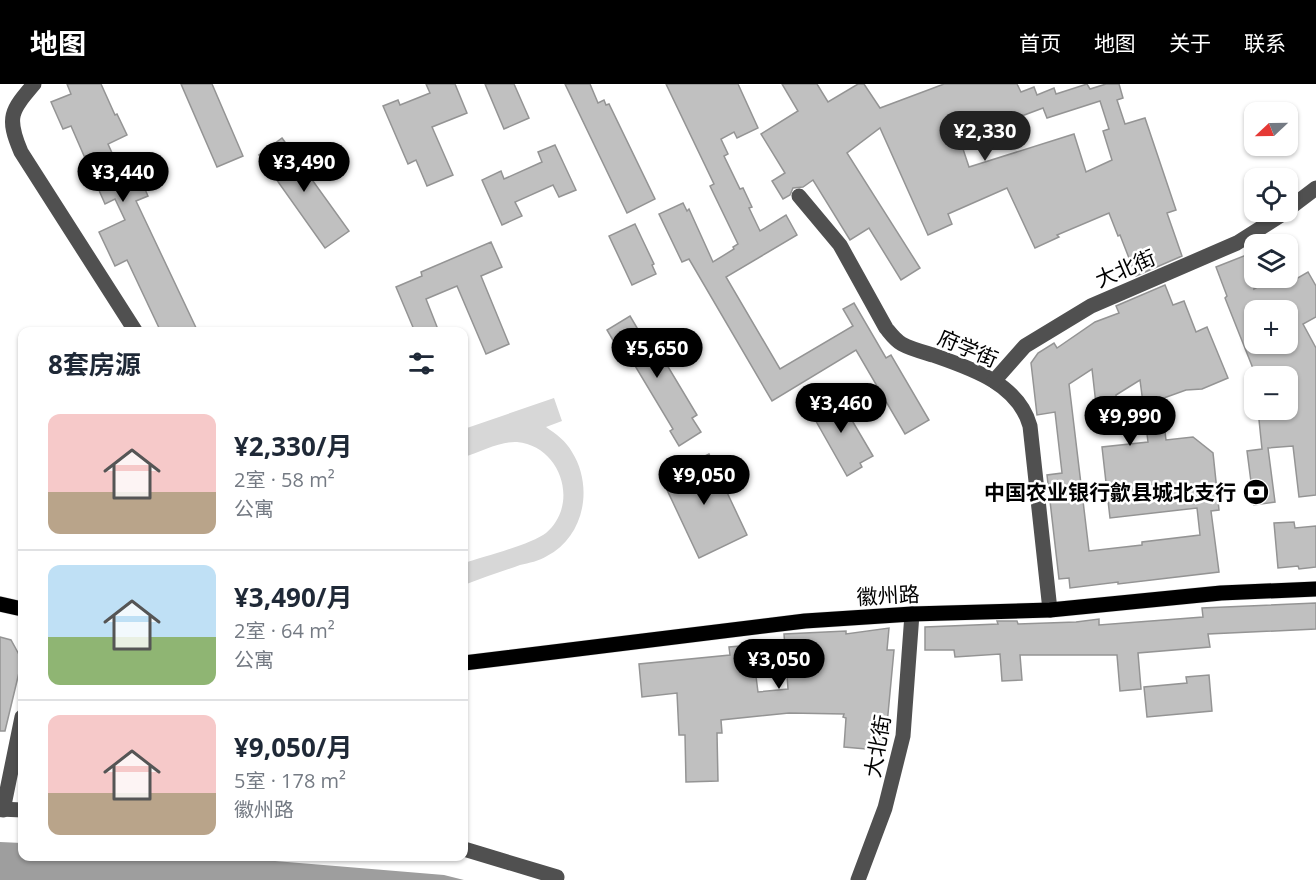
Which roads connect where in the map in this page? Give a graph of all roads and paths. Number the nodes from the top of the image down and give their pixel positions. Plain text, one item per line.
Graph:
1 (34, 84) edge
2 (1316, 188) edge
3 (799, 196) dead end
4 (1298, 202) edge
5 (1271, 222) edge
6 (133, 327) edge
7 (994, 381) junction
8 (1316, 589) edge
9 (0, 604) edge
10 (18, 608) edge
11 (1050, 610) junction
12 (912, 614) junction
13 (468, 663) edge
14 (18, 735) edge
15 (2, 809) edge
16 (18, 810) edge
17 (468, 850) edge
18 (556, 877) dead end
19 (858, 880) edge

1 - 6 street
2 - 4 street, 大北街
3 - 7 street, 府学街
5 - 7 street, 大北街
7 - 11 street, 府学街
8 - 11 main road, 徽州路
9 - 10 main road
11 - 12 main road, 徽州路
12 - 13 main road, 徽州路
12 - 19 street, 大北街
14 - 15 street
15 - 16 street
17 - 18 street

